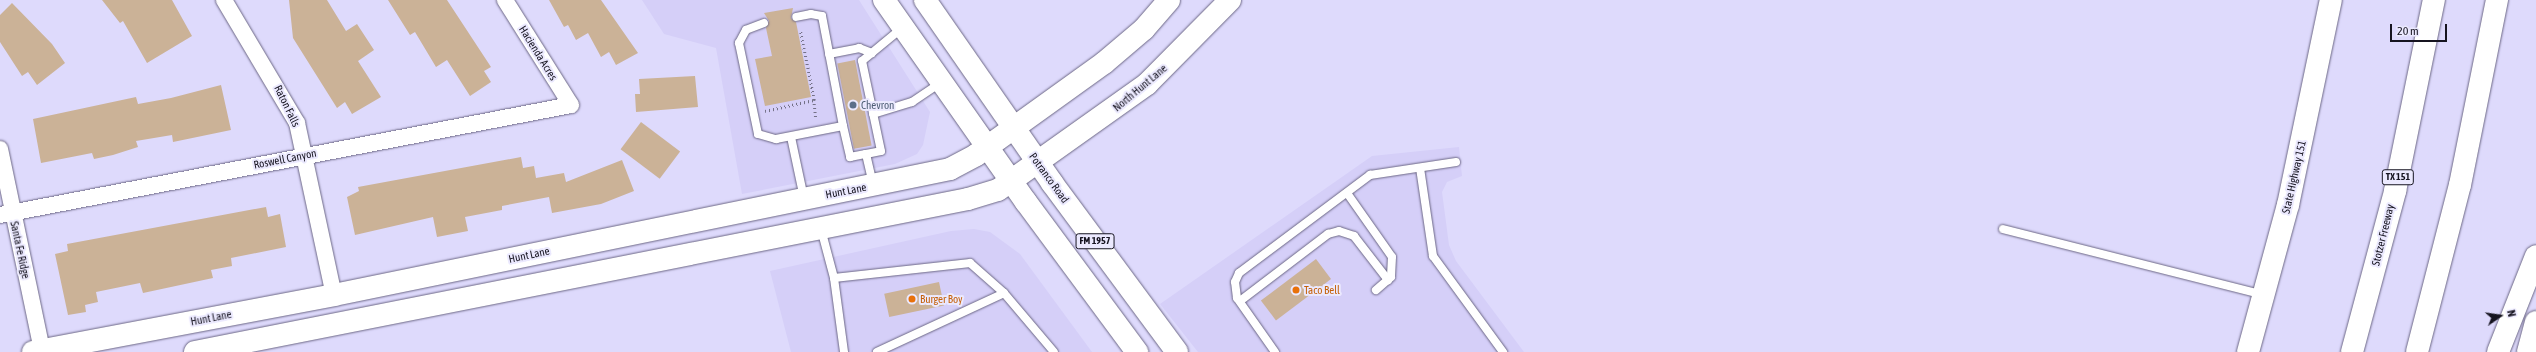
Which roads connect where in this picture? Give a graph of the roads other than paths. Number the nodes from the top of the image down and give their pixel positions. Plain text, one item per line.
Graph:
1 (224, 0) edge
2 (505, 0) edge
3 (884, 0) edge
4 (925, 0) edge
5 (1169, 0) edge
6 (1230, 0) edge
7 (2332, 0) edge
8 (2434, 0) edge
9 (2497, 0) edge
10 (797, 16) road end
11 (764, 23) dead end
12 (903, 28) junction
13 (872, 53) junction
14 (829, 54) junction
15 (940, 83) junction
16 (571, 105) joint
17 (874, 114) junction
18 (843, 126) junction
19 (1014, 128) junction
20 (791, 137) junction
21 (987, 147) junction
22 (0, 149) edge
23 (866, 154) junction
24 (306, 155) junction
25 (1456, 162) dead end
26 (1039, 164) junction
27 (1420, 168) junction
28 (1012, 182) junction
29 (873, 185) junction
30 (1347, 193) junction
31 (804, 199) junction
32 (753, 210) junction
33 (6, 214) edge
34 (820, 228) junction
35 (2002, 229) dead end
36 (2536, 256) edge
37 (621, 268) junction
38 (834, 278) junction
39 (1388, 280) junction
40 (1376, 290) dead end
41 (1004, 293) junction
42 (334, 295) junction
43 (2264, 295) junction
44 (1240, 301) junction
45 (2536, 322) edge
46 (37, 351) edge
47 (195, 352) edge
48 (844, 352) edge
49 (878, 352) edge
50 (1054, 352) edge
51 (1137, 352) edge
52 (1177, 352) edge
53 (1275, 352) edge
54 (1503, 352) edge
55 (2248, 352) edge
56 (2352, 352) edge
57 (2417, 352) edge
58 (2498, 352) edge
59 (2528, 352) edge

1 - 24 street, Raton Falls
2 - 16 street, Hacienda Acres
3 - 12 main road, FM 1957
4 - 19 main road, Potranco Road / FM 1957
5 - 19 main road
6 - 26 main road, North Hunt Lane
7 - 43 main road, State Highway 151
8 - 56 main road, Stotzer Freeway / TX 151
9 - 57 main road
10 - 14 lane
11 - 20 lane
12 - 13 lane
12 - 15 main road, FM 1957
13 - 14 lane
13 - 17 lane
14 - 18 lane
15 - 17 lane
15 - 21 main road, FM 1957
16 - 24 street, Roswell Canyon
17 - 23 lane
18 - 20 lane
18 - 23 lane
19 - 21 main road, Hunt Lane
19 - 26 main road, Potranco Road / FM 1957
20 - 31 lane
21 - 28 main road, FM 1957
21 - 29 main road, Hunt Lane
22 - 33 street, Santa Fe Ridge
23 - 29 lane
24 - 33 street, Roswell Canyon
24 - 42 street, Raton Falls
25 - 27 lane
26 - 28 main road
26 - 52 main road, Potranco Road / FM 1957
27 - 30 lane
27 - 54 lane
28 - 34 main road
28 - 51 main road, FM 1957
29 - 31 main road, Hunt Lane
30 - 39 lane
30 - 44 lane
31 - 32 main road, Hunt Lane
32 - 37 main road
32 - 42 main road, Hunt Lane
33 - 46 street, Santa Fe Ridge
34 - 37 main road
34 - 38 lane
35 - 43 lane
36 - 58 main road
37 - 47 main road
38 - 41 lane
38 - 48 lane
39 - 40 lane
39 - 44 lane
41 - 49 lane
41 - 50 lane
42 - 46 main road, Hunt Lane
43 - 55 main road, State Highway 151
44 - 53 lane
45 - 59 main road

